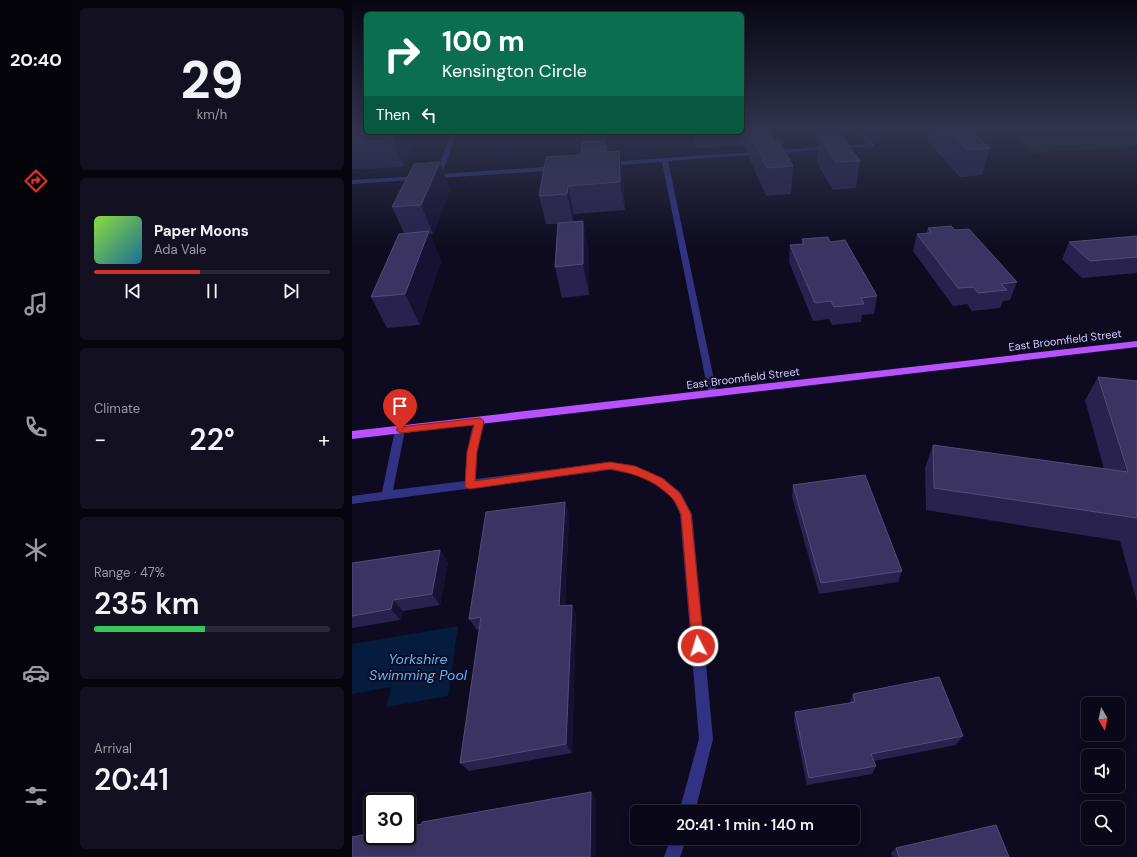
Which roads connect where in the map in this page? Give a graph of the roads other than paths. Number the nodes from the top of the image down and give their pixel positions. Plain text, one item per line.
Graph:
1 (441, 169) edge
2 (538, 169) edge
3 (667, 169) edge
4 (438, 176) junction
5 (352, 182) edge
6 (1137, 344) edge
7 (712, 394) junction
8 (480, 421) junction
9 (400, 430) junction
10 (352, 435) edge
11 (470, 485) junction
12 (387, 495) junction
13 (352, 500) edge
14 (689, 805) edge
15 (676, 845) edge
16 (672, 857) edge

1 - 4 street
2 - 4 street
3 - 7 street
4 - 5 street
6 - 7 main road, East Broomfield Street
7 - 8 main road, East Broomfield Street
8 - 9 main road, East Broomfield Street
8 - 11 street
9 - 10 main road, East Broomfield Street
9 - 12 street
11 - 12 street
11 - 14 street
12 - 13 street
15 - 16 street

